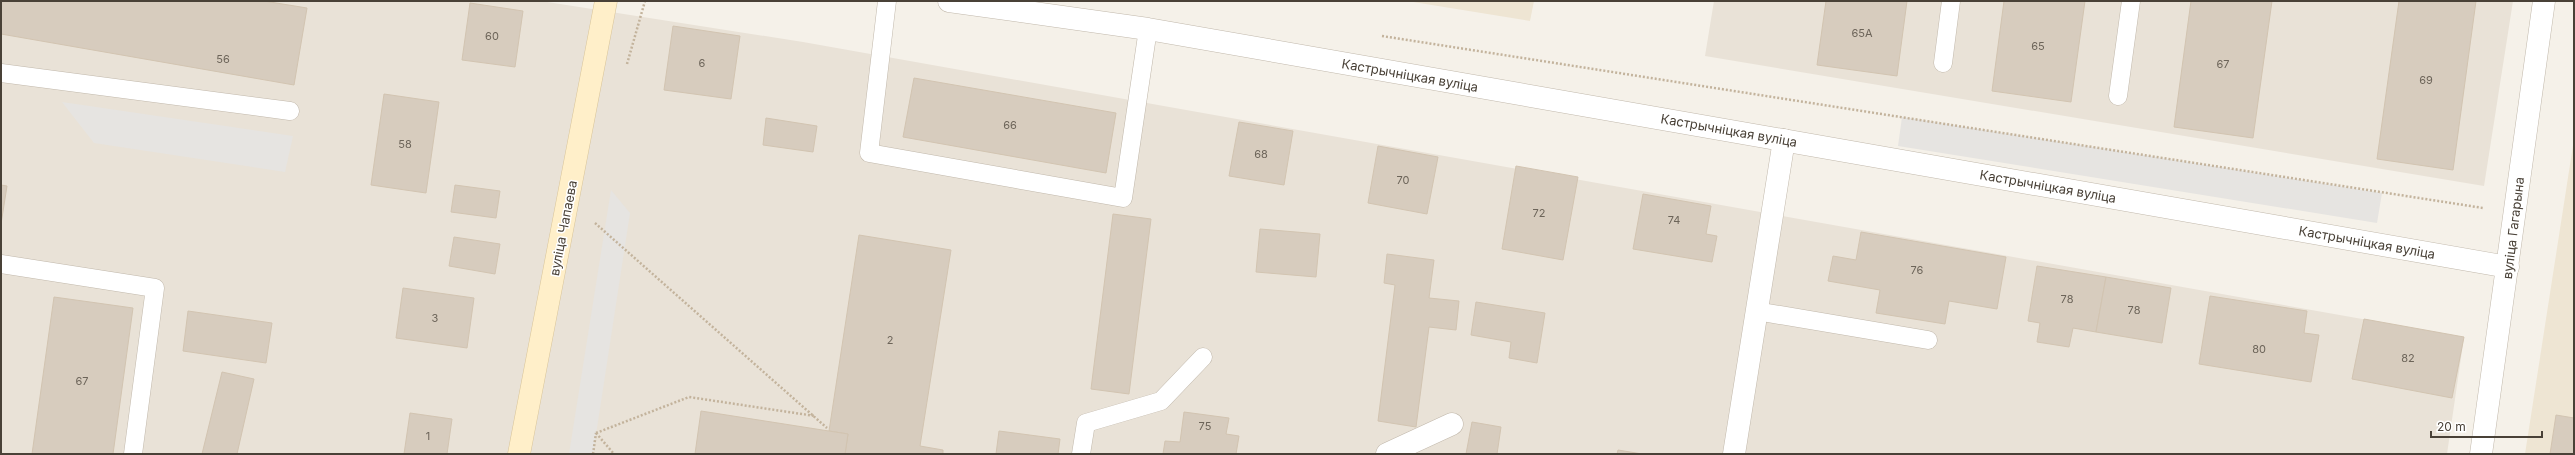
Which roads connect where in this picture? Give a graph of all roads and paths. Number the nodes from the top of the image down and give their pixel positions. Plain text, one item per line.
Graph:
1 (606, 1) edge
2 (645, 1) edge
3 (887, 1) edge
4 (949, 1) edge
5 (1951, 1) edge
6 (2131, 1) edge
7 (2544, 1) edge
8 (1148, 29) junction
9 (1377, 36) dead end
10 (1943, 63) dead end
11 (626, 70) dead end
12 (1, 73) edge
13 (2118, 96) dead end
14 (290, 111) dead end
15 (1784, 140) junction
16 (2514, 213) junction
17 (593, 221) dead end
18 (1, 264) edge
19 (2508, 267) junction
20 (1756, 311) junction
21 (1928, 340) dead end
22 (1203, 357) dead end
23 (815, 416) junction
24 (1452, 424) dead end
25 (827, 428) dead end
26 (596, 432) junction
27 (133, 454) edge
28 (519, 454) edge
29 (593, 454) edge
30 (614, 454) edge
31 (1081, 454) edge
32 (1387, 454) edge
33 (1734, 454) edge
34 (2481, 454) edge

1 - 28 main road, вуліца Чапаева
2 - 11 path
3 - 8 lane
4 - 8 street, Кастрычніцкая вуліца
5 - 10 lane
6 - 13 lane
7 - 16 street, вуліца Гагарына
8 - 15 street, Кастрычніцкая вуліца
9 - 16 path
12 - 14 lane
15 - 19 street, Кастрычніцкая вуліца
15 - 20 street
16 - 19 street, вуліца Гагарына
17 - 23 path
18 - 27 lane
19 - 34 street, вуліца Гагарына
20 - 21 lane
20 - 33 street
22 - 31 lane
23 - 25 path
23 - 26 path
24 - 32 street
26 - 29 path
26 - 30 path

